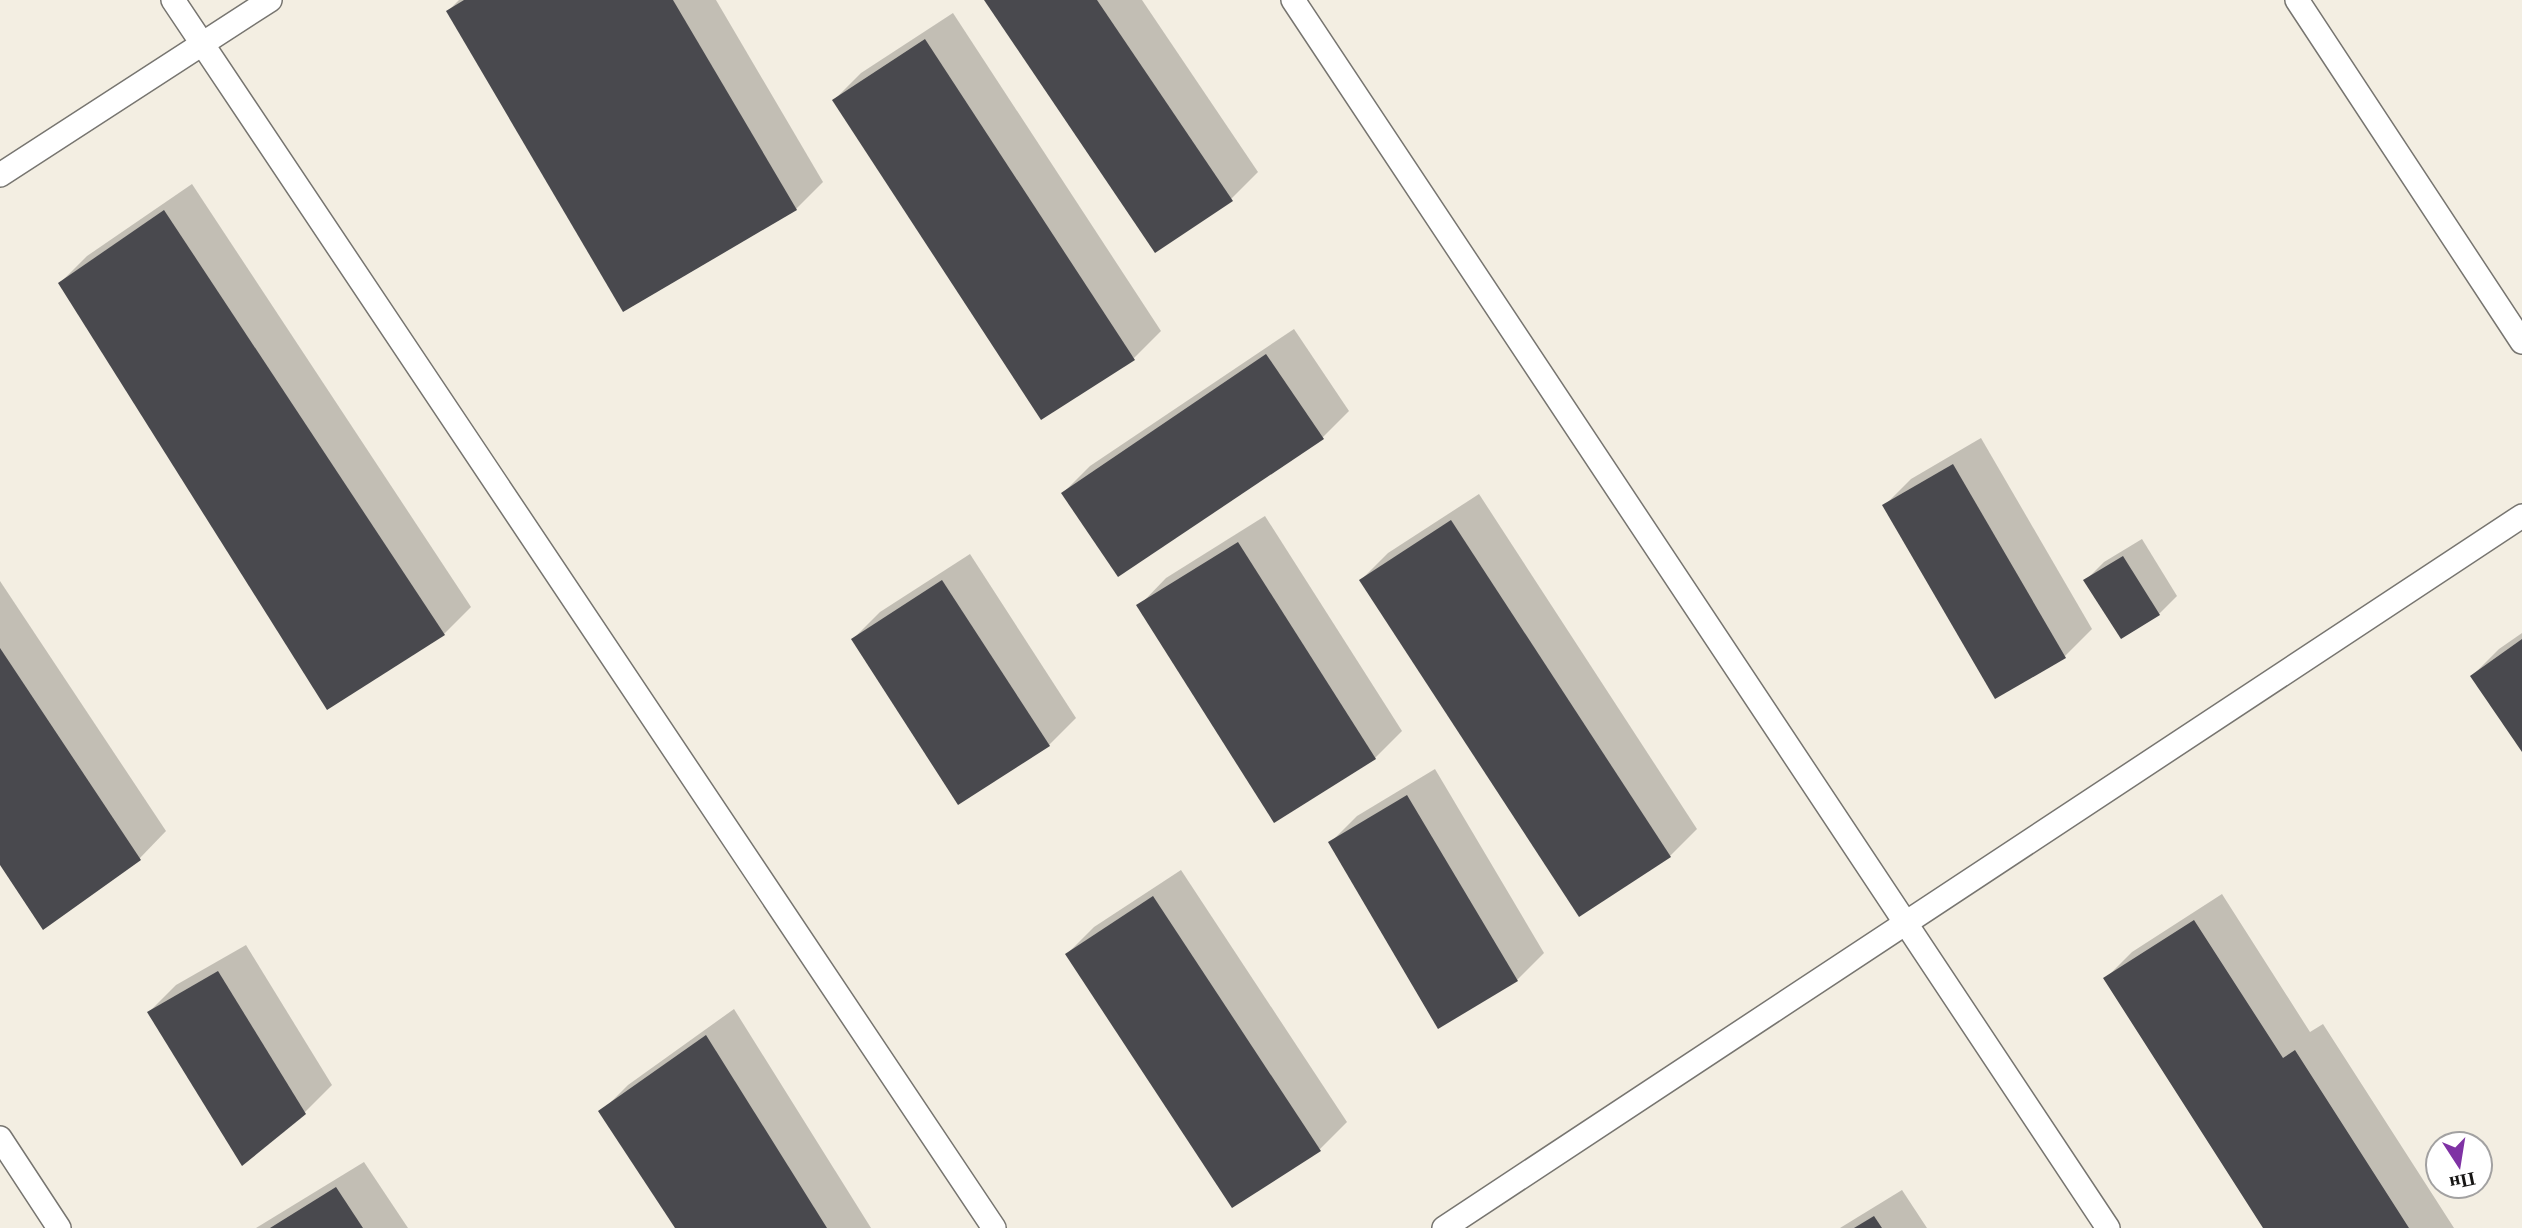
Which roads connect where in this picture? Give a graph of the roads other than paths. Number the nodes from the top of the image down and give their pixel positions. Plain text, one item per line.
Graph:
1 (173, 0) edge
2 (270, 0) edge
3 (1293, 0) edge
4 (2297, 0) edge
5 (202, 46) junction
6 (1, 173) edge
7 (2522, 342) edge
8 (2522, 516) edge
9 (1908, 924) junction
10 (0, 1138) edge
11 (59, 1228) edge
12 (994, 1228) edge
13 (1444, 1228) edge
14 (2108, 1228) edge

1 - 5 lane
2 - 5 lane
3 - 9 lane
4 - 7 lane
5 - 6 lane
5 - 12 lane
8 - 9 lane
9 - 13 lane
9 - 14 lane
10 - 11 lane

